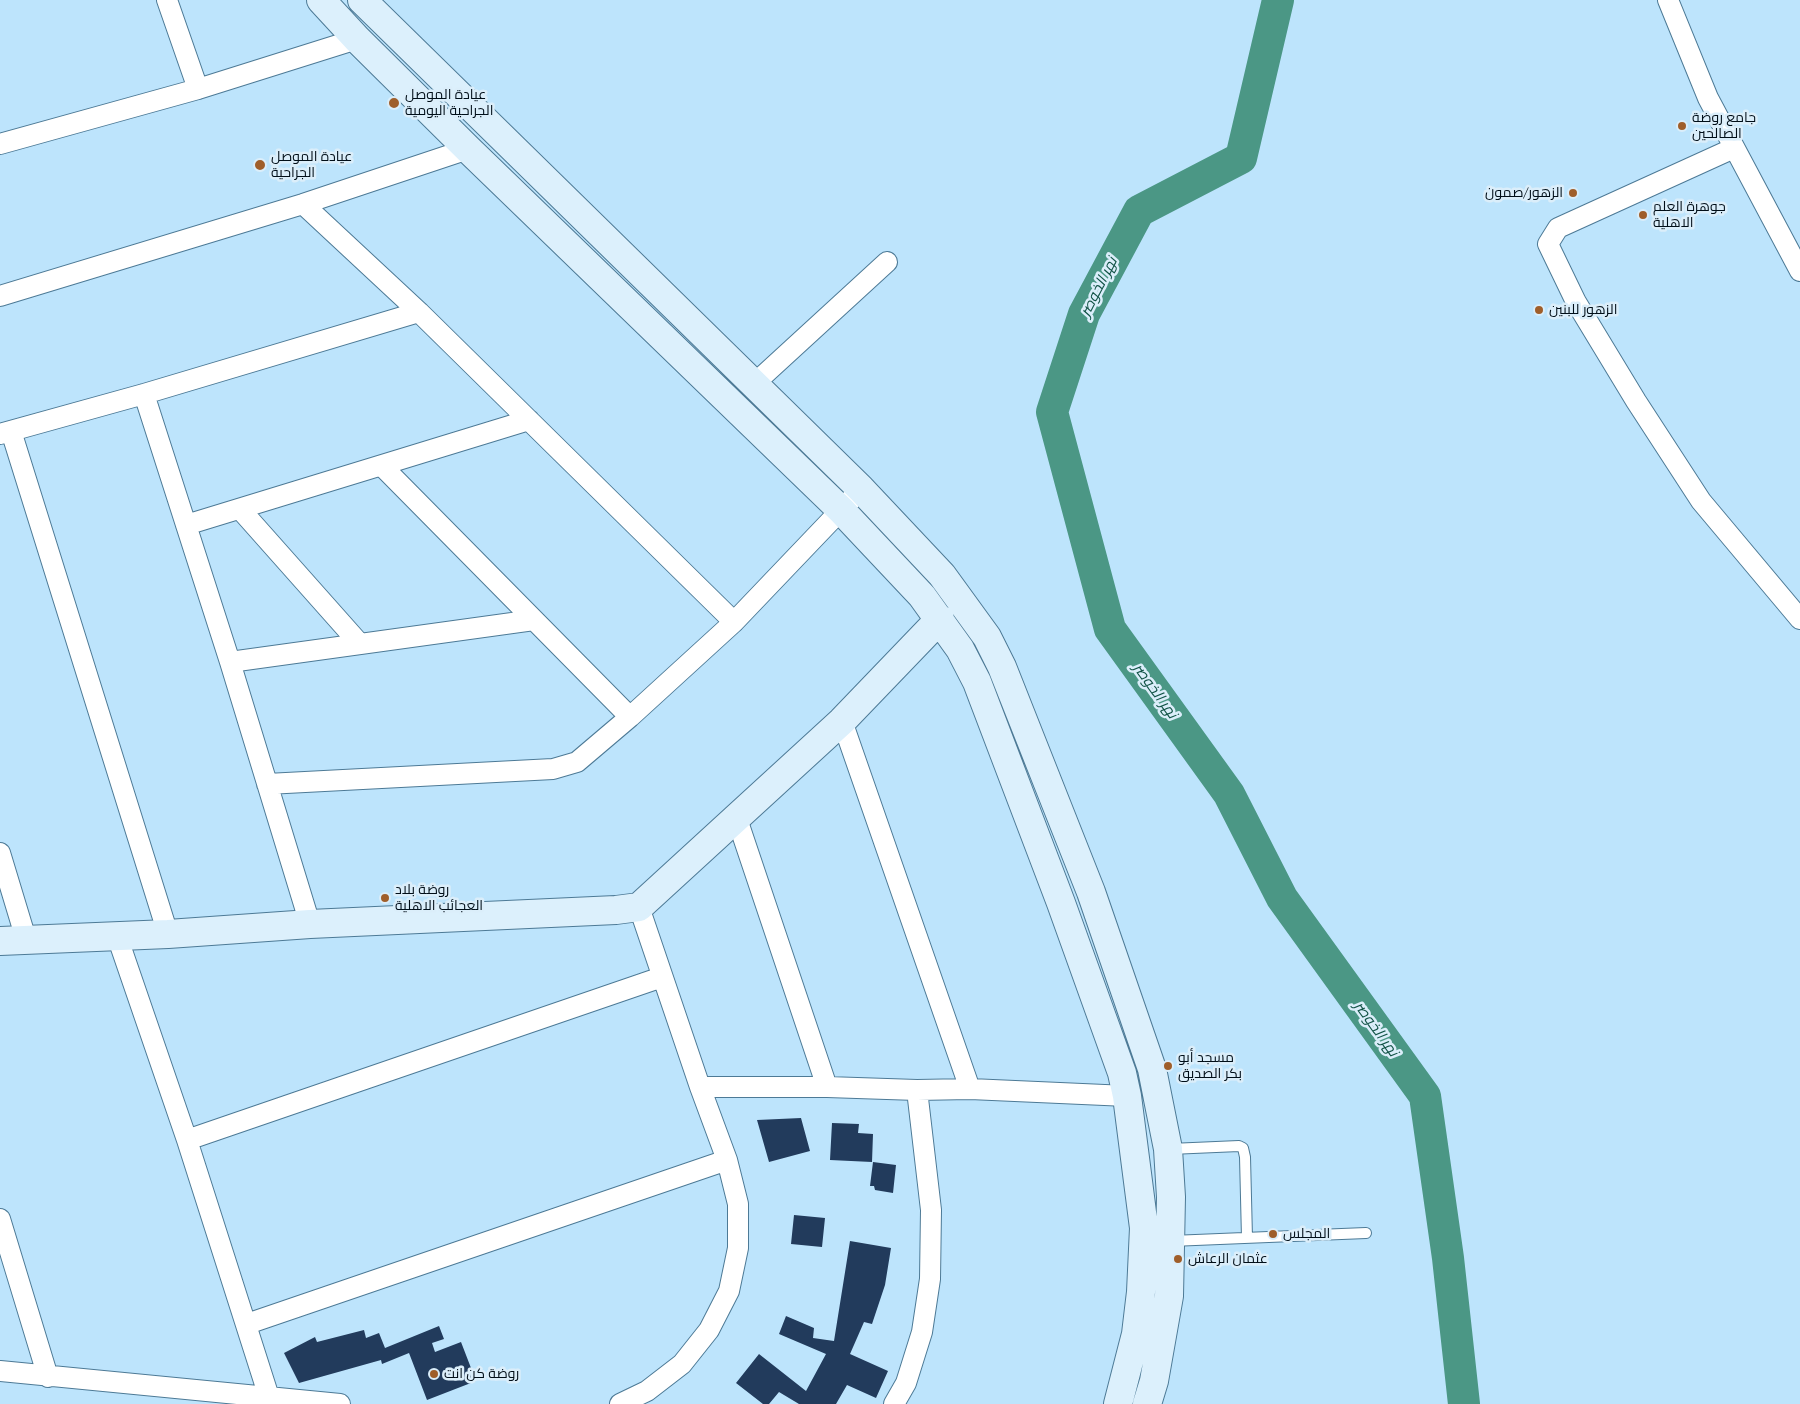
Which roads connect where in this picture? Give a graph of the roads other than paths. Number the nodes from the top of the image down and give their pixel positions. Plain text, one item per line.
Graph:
1 (167, 0) edge
2 (321, 0) edge
3 (362, 0) edge
4 (1668, 0) edge
5 (356, 39) junction
6 (198, 89) junction
7 (0, 144) edge
8 (1734, 148) junction
9 (468, 149) junction
10 (303, 204) junction
11 (887, 262) dead end
12 (1800, 271) edge
13 (0, 296) edge
14 (419, 312) junction
15 (754, 384) junction
16 (144, 394) junction
17 (529, 420) junction
18 (5, 432) edge
19 (382, 466) junction
20 (861, 488) junction
21 (240, 509) junction
22 (842, 510) junction
23 (186, 525) junction
24 (1800, 619) edge
25 (534, 620) junction
26 (940, 620) junction
27 (734, 622) junction
28 (359, 643) junction
29 (230, 662) junction
30 (630, 717) junction
31 (842, 721) junction
32 (267, 784) junction
33 (737, 819) junction
34 (0, 853) edge
35 (1091, 892) junction
36 (1061, 903) junction
37 (639, 906) junction
38 (310, 924) junction
39 (168, 934) junction
40 (117, 936) junction
41 (13, 940) edge
42 (662, 978) junction
43 (700, 1087) junction
44 (827, 1087) junction
45 (970, 1089) junction
46 (918, 1090) junction
47 (1127, 1096) junction
48 (187, 1140) junction
49 (1168, 1149) junction
50 (727, 1160) junction
51 (0, 1220) edge
52 (1366, 1233) dead end
53 (1247, 1238) junction
54 (1170, 1241) junction
55 (247, 1324) junction
56 (0, 1371) edge
57 (48, 1377) junction
58 (269, 1397) junction
59 (340, 1404) edge
60 (620, 1404) edge
61 (894, 1404) edge
62 (1118, 1404) edge
63 (1147, 1404) edge

1 - 6 street
2 - 5 street
3 - 15 street
4 - 8 street
5 - 6 street
5 - 9 street
6 - 7 street
8 - 12 street
8 - 24 street
9 - 10 street
9 - 22 street
10 - 13 street
10 - 14 street
11 - 15 street
14 - 16 street
14 - 17 street
15 - 20 street
16 - 18 street
16 - 23 street
17 - 19 street
17 - 27 street
18 - 39 street
19 - 21 street
19 - 25 street
20 - 22 street
20 - 35 street
21 - 23 street
21 - 28 street
22 - 26 street
22 - 27 street
23 - 29 street
25 - 28 street
25 - 30 street
26 - 31 street
26 - 36 street
27 - 30 street
28 - 29 street
29 - 32 street
30 - 32 street
31 - 33 street
31 - 45 street
32 - 38 street
33 - 37 street
33 - 44 street
34 - 41 street
35 - 36 street
35 - 49 street
36 - 47 street
37 - 38 street
37 - 42 street
38 - 39 street
39 - 40 street
40 - 41 street
40 - 48 street
42 - 43 street
42 - 48 street
43 - 44 street
43 - 50 street
44 - 46 street
45 - 46 street
45 - 47 street
46 - 61 street
47 - 62 street
48 - 55 street
49 - 53 lane
49 - 54 street
50 - 55 street
50 - 60 street
51 - 57 street
52 - 53 lane
53 - 54 lane
54 - 63 street
55 - 58 street
56 - 57 street
57 - 58 street
58 - 59 street

